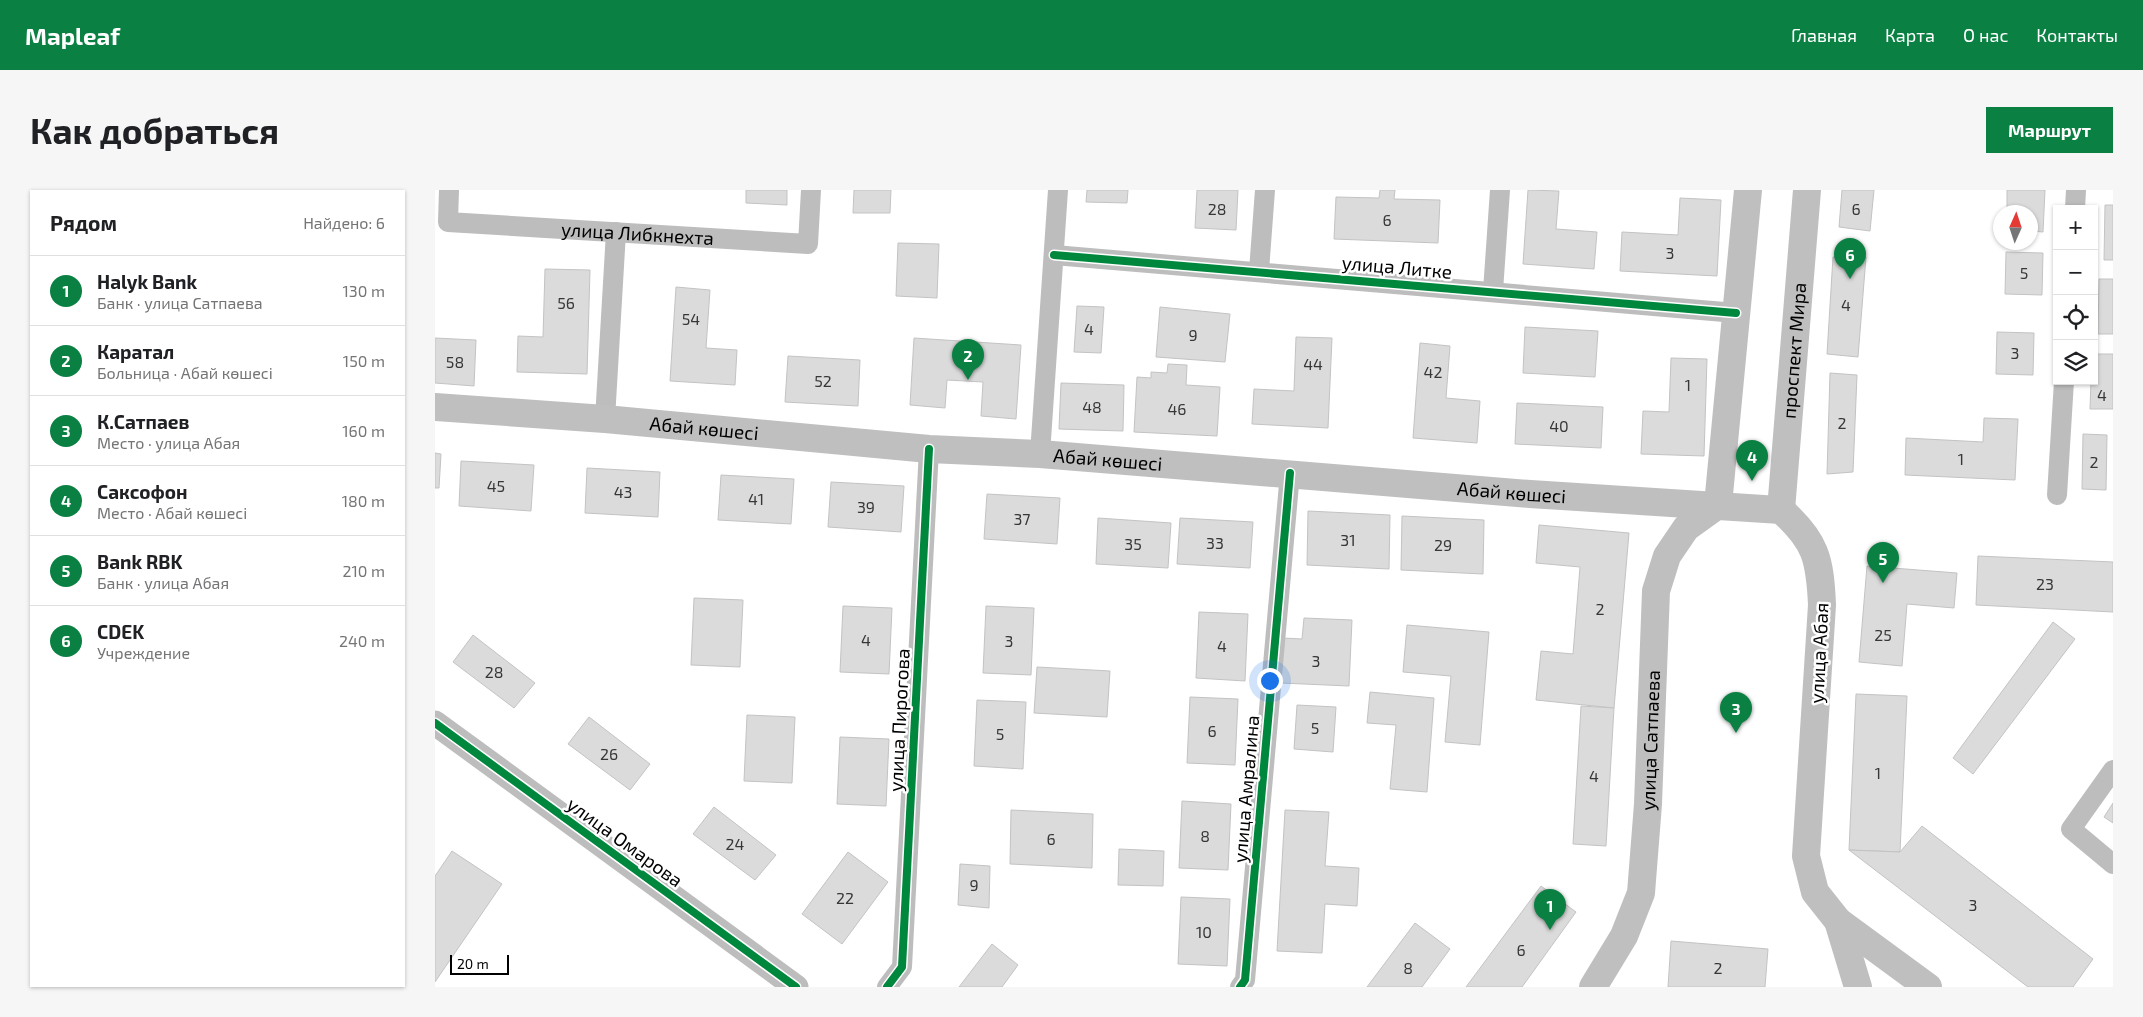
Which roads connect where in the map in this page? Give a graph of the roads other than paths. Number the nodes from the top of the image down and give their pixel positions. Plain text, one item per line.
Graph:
1 (449, 190) edge
2 (811, 190) edge
3 (1058, 190) edge
4 (1265, 190) edge
5 (1500, 190) edge
6 (1748, 190) edge
7 (1807, 190) edge
8 (2076, 190) edge
9 (2075, 205) edge
10 (616, 232) junction
11 (1054, 255) junction
12 (1259, 271) junction
13 (1493, 291) junction
14 (1737, 313) junction
15 (2064, 385) edge
16 (435, 407) edge
17 (605, 419) junction
18 (929, 449) junction
19 (1040, 454) junction
20 (1290, 473) junction
21 (2057, 496) dead end
22 (1718, 505) junction
23 (1781, 510) junction
24 (435, 723) edge
25 (2113, 770) edge
26 (2113, 864) edge
27 (1838, 921) junction
28 (796, 987) edge
29 (887, 987) edge
30 (1240, 987) edge
31 (1593, 987) edge
32 (1858, 987) edge
33 (1928, 987) edge

1 - 10 street, улица Либкнехта
2 - 10 street, улица Либкнехта
3 - 11 street
4 - 12 street
5 - 13 street
6 - 14 main road
7 - 23 main road, проспект Мира
8 - 9 street
10 - 17 street
11 - 12 street, улица Литке
11 - 19 street
12 - 13 street, улица Литке
13 - 14 street, улица Литке
14 - 22 main road
15 - 21 street
16 - 17 main road, Абай көшесі
17 - 18 main road, Абай көшесі
18 - 19 main road, Абай көшесі
18 - 29 street, улица Пирогова
19 - 20 main road, Абай көшесі
20 - 22 main road, Абай көшесі
20 - 30 street, улица Амралина
22 - 23 main road, Абай көшесі
22 - 31 main road, улица Сатпаева
23 - 27 main road, улица Абая
24 - 28 street, улица Омарова
25 - 26 street
27 - 32 main road
27 - 33 main road

